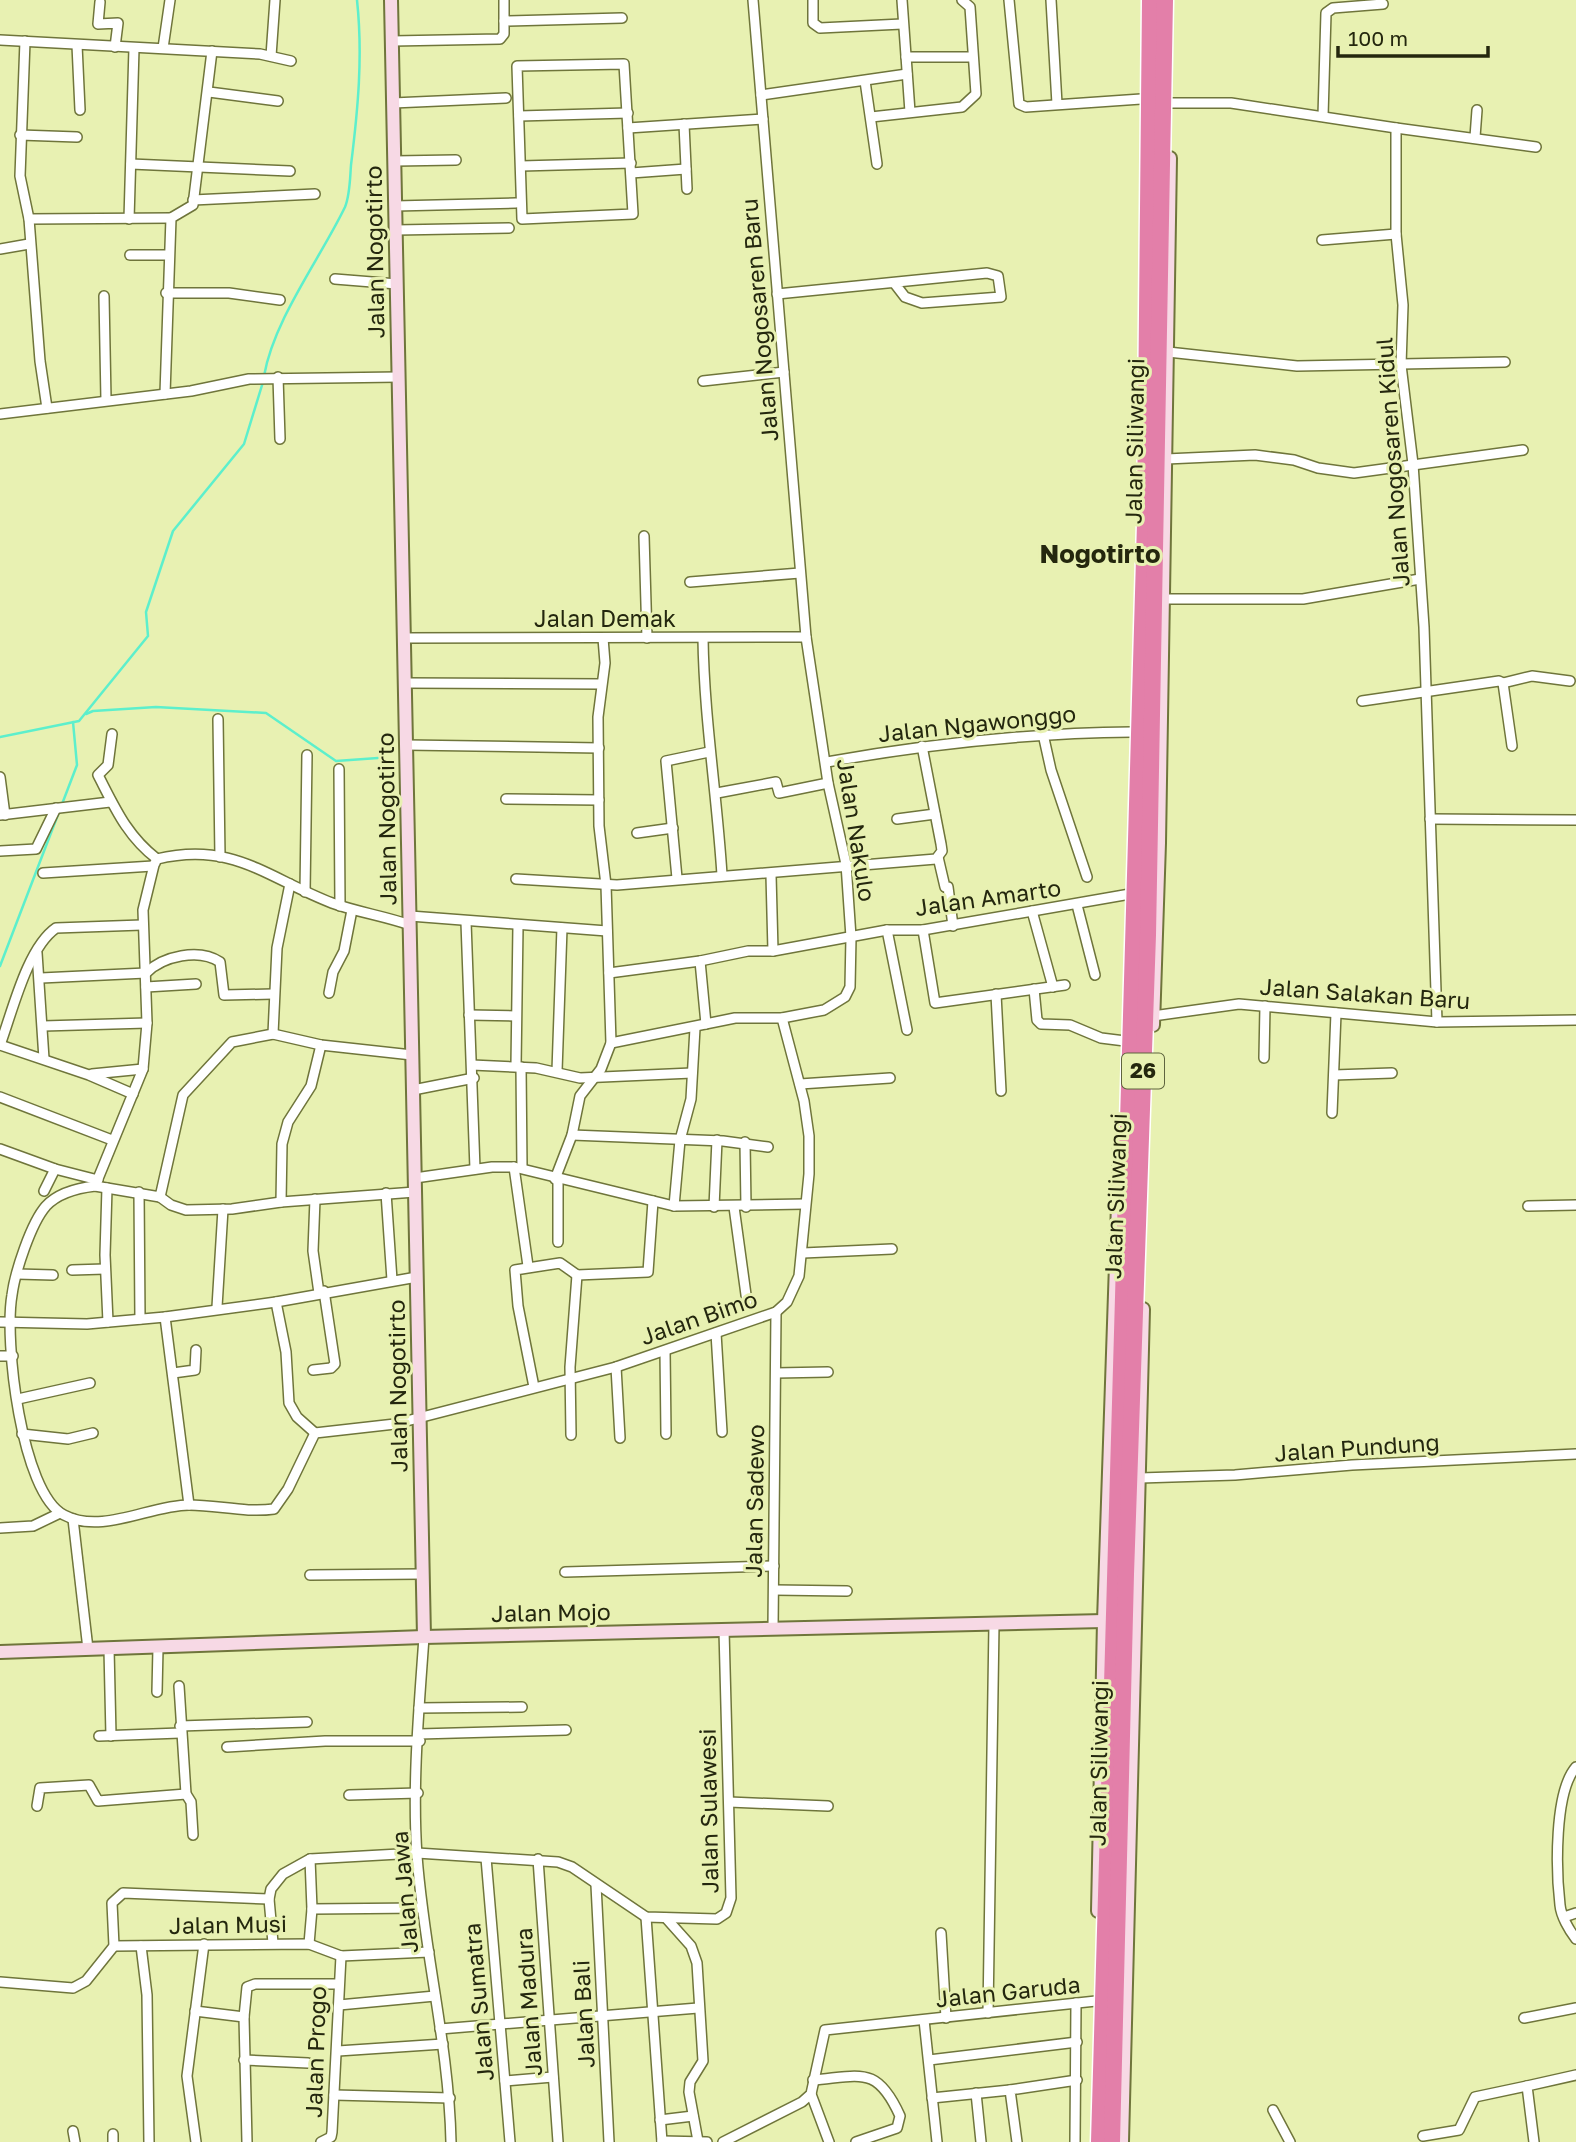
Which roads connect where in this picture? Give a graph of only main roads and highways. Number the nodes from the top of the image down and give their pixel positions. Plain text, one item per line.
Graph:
1 (1150, 0) edge
2 (1168, 0) edge
3 (1151, 524) junction
4 (1148, 661) junction
5 (1106, 2120) junction
6 (1100, 2142) edge
7 (1112, 2142) edge

1 - 3 highway, Jalan Siliwangi / 26
2 - 3 highway, Jalan Siliwangi / 26
3 - 4 highway, Jalan Siliwangi / 26
4 - 5 highway, Jalan Siliwangi / 26
4 - 5 highway, Jalan Siliwangi / 26
5 - 6 highway, Jalan Siliwangi / 26
5 - 7 highway, Jalan Siliwangi / 26

